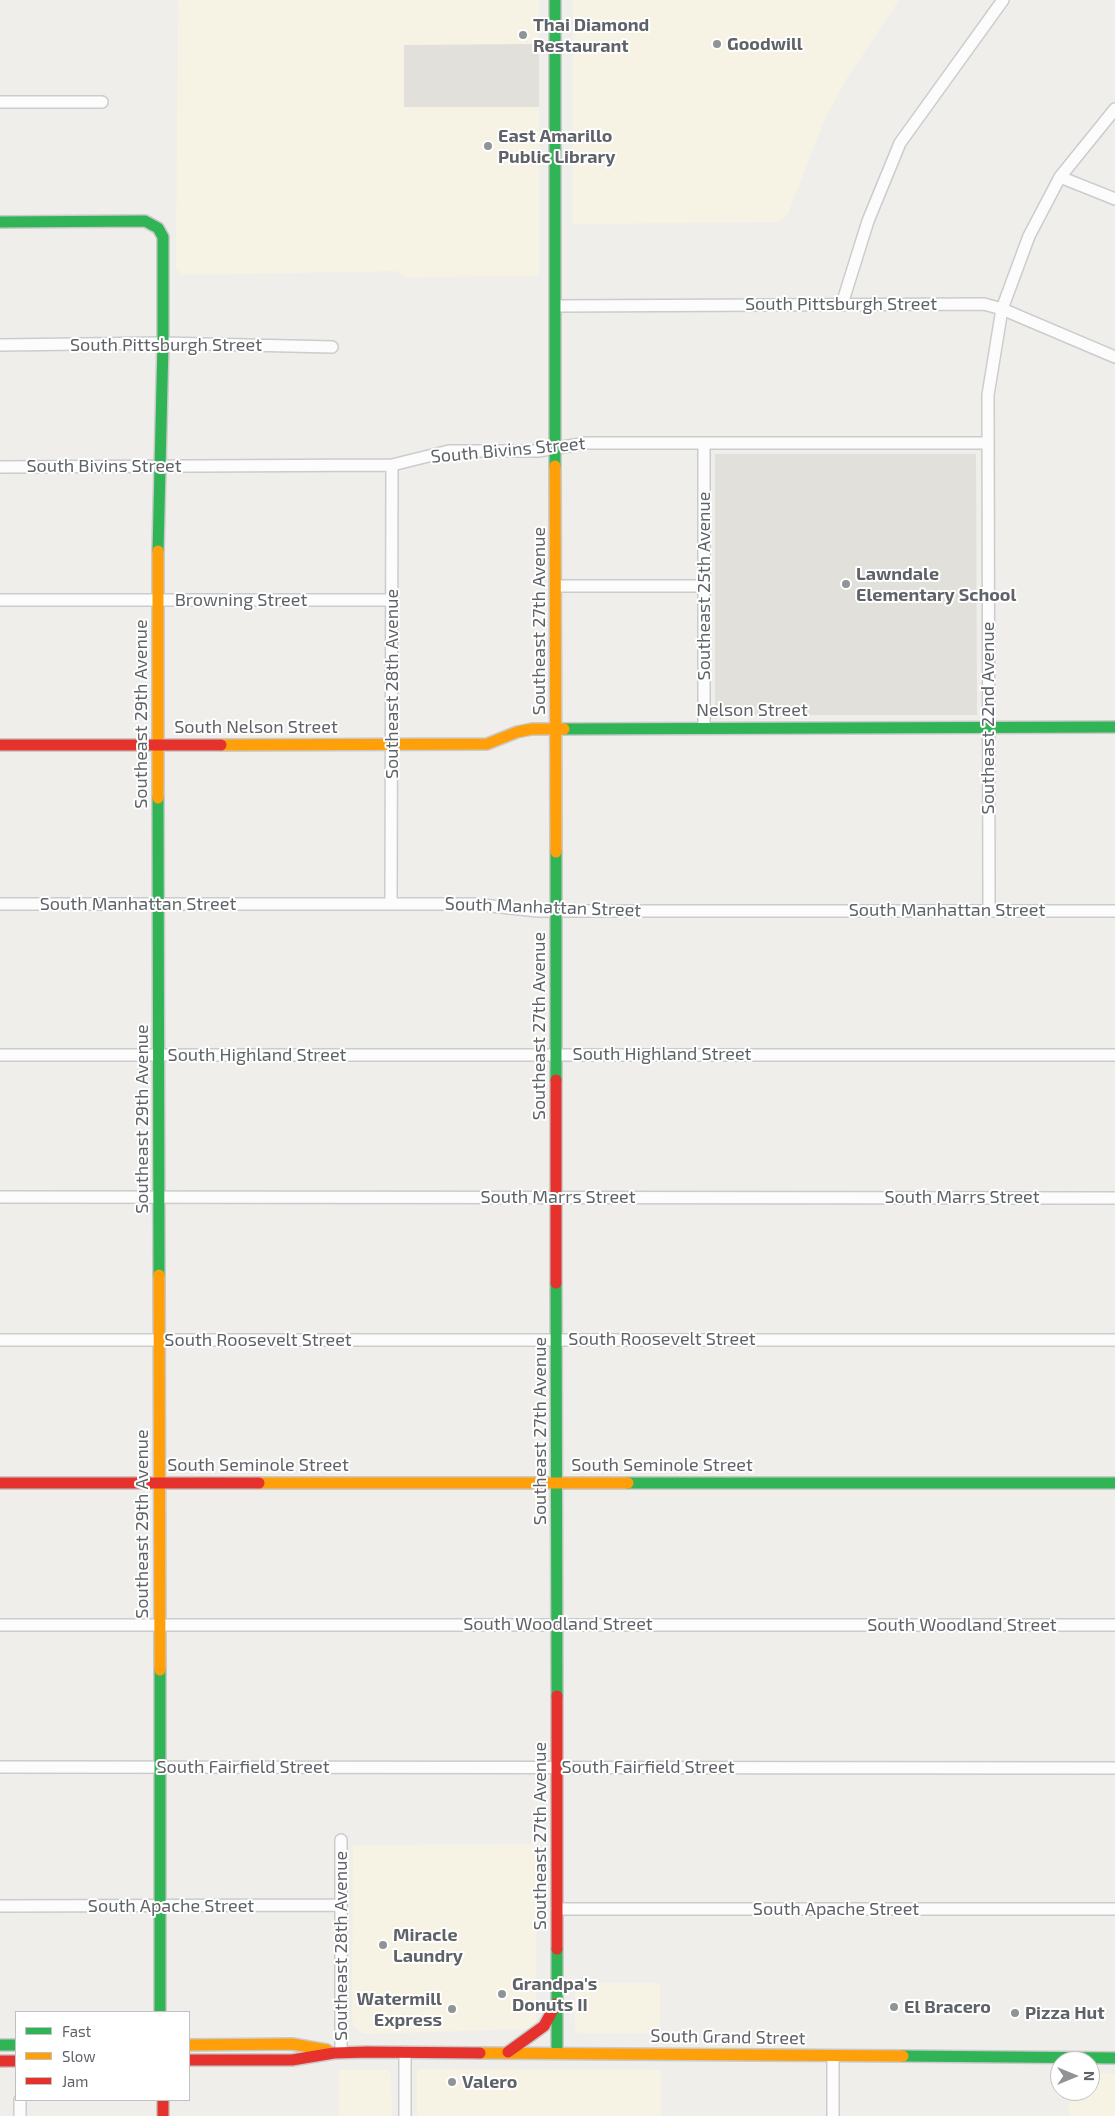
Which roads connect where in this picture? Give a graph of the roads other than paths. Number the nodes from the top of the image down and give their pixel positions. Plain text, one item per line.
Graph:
1 (555, 0) edge
2 (1003, 0) edge
3 (0, 102) edge
4 (102, 102) dead end
5 (1115, 109) edge
6 (1060, 177) junction
7 (1115, 199) edge
8 (0, 222) edge
9 (842, 304) junction
10 (556, 306) junction
11 (1002, 309) junction
12 (163, 343) junction
13 (0, 345) edge
14 (332, 347) dead end
15 (1115, 357) edge
16 (986, 442) junction
17 (704, 444) junction
18 (556, 447) junction
19 (392, 464) junction
20 (159, 465) junction
21 (0, 467) edge
22 (557, 586) junction
23 (704, 586) junction
24 (0, 600) edge
25 (158, 600) junction
26 (393, 600) junction
27 (989, 726) junction
28 (1115, 726) edge
29 (557, 728) junction
30 (704, 728) junction
31 (392, 744) junction
32 (0, 745) edge
33 (158, 745) junction
34 (0, 904) edge
35 (159, 904) junction
36 (391, 904) junction
37 (557, 910) junction
38 (989, 910) junction
39 (1115, 911) edge
40 (557, 1054) junction
41 (0, 1055) edge
42 (159, 1055) junction
43 (1115, 1055) edge
44 (557, 1196) junction
45 (0, 1197) edge
46 (159, 1197) junction
47 (1115, 1198) edge
48 (557, 1339) junction
49 (0, 1340) edge
50 (159, 1340) junction
51 (1115, 1340) edge
52 (0, 1483) edge
53 (160, 1483) junction
54 (557, 1483) junction
55 (1115, 1483) edge
56 (557, 1624) junction
57 (0, 1625) edge
58 (160, 1625) junction
59 (1115, 1625) edge
60 (0, 1767) edge
61 (160, 1767) junction
62 (557, 1767) junction
63 (1115, 1768) edge
64 (341, 1840) dead end
65 (341, 1905) junction
66 (0, 1906) edge
67 (160, 1906) junction
68 (1115, 1908) edge
69 (557, 1909) junction
70 (557, 2003) junction
71 (160, 2011) edge
72 (0, 2045) edge
73 (15, 2045) edge
74 (190, 2045) edge
75 (341, 2052) junction
76 (405, 2052) junction
77 (508, 2052) junction
78 (557, 2052) junction
79 (833, 2056) junction
80 (1115, 2058) edge
81 (190, 2060) edge
82 (0, 2061) edge
83 (15, 2061) edge
84 (20, 2101) edge
85 (163, 2101) edge
86 (20, 2116) edge
87 (163, 2116) edge
88 (405, 2116) edge
89 (833, 2116) edge

1 - 10 street, Southeast 27th Avenue
2 - 9 street
3 - 4 street
5 - 6 street, Southeast 22nd Avenue
6 - 7 street
6 - 11 street, Southeast 22nd Avenue
8 - 12 street, Southeast 29th Avenue
9 - 10 street, South Pittsburgh Street
9 - 11 street, South Pittsburgh Street
10 - 18 street, Southeast 27th Avenue
11 - 15 street, South Pittsburgh Street
11 - 16 street, Southeast 22nd Avenue
12 - 13 street, South Pittsburgh Street
12 - 14 street, South Pittsburgh Street
12 - 20 street, Southeast 29th Avenue
16 - 17 street, South Bivins Street
16 - 27 street, Southeast 22nd Avenue
17 - 18 street, South Bivins Street
17 - 23 street, Southeast 25th Avenue
18 - 19 street, South Bivins Street
18 - 22 street, Southeast 27th Avenue
19 - 20 street, South Bivins Street
19 - 26 street, Southeast 28th Avenue
20 - 21 street, South Bivins Street
20 - 25 street, Southeast 29th Avenue
22 - 23 street
22 - 29 street, Southeast 27th Avenue
23 - 30 street, Southeast 25th Avenue
24 - 25 street, Browning Street
25 - 26 street, Browning Street
25 - 33 street, Southeast 29th Avenue
26 - 31 street, Southeast 28th Avenue
27 - 28 street, Nelson Street
27 - 30 street, Nelson Street
27 - 38 street, Southeast 22nd Avenue
29 - 30 street, Nelson Street
29 - 31 street, Nelson Street
29 - 37 street, Southeast 27th Avenue
31 - 33 street, South Nelson Street
31 - 36 street, Southeast 28th Avenue
32 - 33 street, South Nelson Street
33 - 35 street, Southeast 29th Avenue
34 - 35 street, South Manhattan Street
35 - 36 street, South Manhattan Street
35 - 42 street, Southeast 29th Avenue
36 - 37 street, South Manhattan Street
37 - 38 street, South Manhattan Street
37 - 40 street, Southeast 27th Avenue
38 - 39 street, South Manhattan Street
40 - 42 street, South Highland Street
40 - 43 street, South Highland Street
40 - 44 street, Southeast 27th Avenue
41 - 42 street, South Highland Street
42 - 46 street, Southeast 29th Avenue
44 - 46 street, South Marrs Street
44 - 47 street, South Marrs Street
44 - 48 street, Southeast 27th Avenue
45 - 46 street, South Marrs Street
46 - 50 street, Southeast 29th Avenue
48 - 50 street, South Roosevelt Street
48 - 51 street, South Roosevelt Street
48 - 54 street, Southeast 27th Avenue
49 - 50 street, South Roosevelt Street
50 - 53 street, Southeast 29th Avenue
52 - 53 street, South Seminole Street
53 - 54 street, South Seminole Street
53 - 58 street, Southeast 29th Avenue
54 - 55 street, South Seminole Street
54 - 56 street, Southeast 27th Avenue
56 - 58 street, South Woodland Street
56 - 59 street, South Woodland Street
56 - 62 street, Southeast 27th Avenue
57 - 58 street, South Woodland Street
58 - 61 street, Southeast 29th Avenue
60 - 61 street, South Fairfield Street
61 - 62 street, South Fairfield Street
61 - 67 street, Southeast 29th Avenue
62 - 63 street, South Fairfield Street
62 - 69 street, Southeast 27th Avenue
64 - 65 street, Southeast 28th Avenue
65 - 67 street, South Apache Street
65 - 75 street, Southeast 28th Avenue
66 - 67 street, South Apache Street
67 - 71 street, Southeast 29th Avenue
68 - 69 street, South Apache Street
69 - 70 street, Southeast 27th Avenue
70 - 77 street
70 - 78 street, Southeast 27th Avenue
72 - 73 street
74 - 75 street, South Grand Street
75 - 76 street, South Grand Street
75 - 81 street, South Grand Street
76 - 77 street, South Grand Street
76 - 88 street
77 - 78 street, South Grand Street
78 - 79 street, South Grand Street
79 - 80 street, South Grand Street
79 - 89 street
82 - 83 street
84 - 86 street
85 - 87 street

